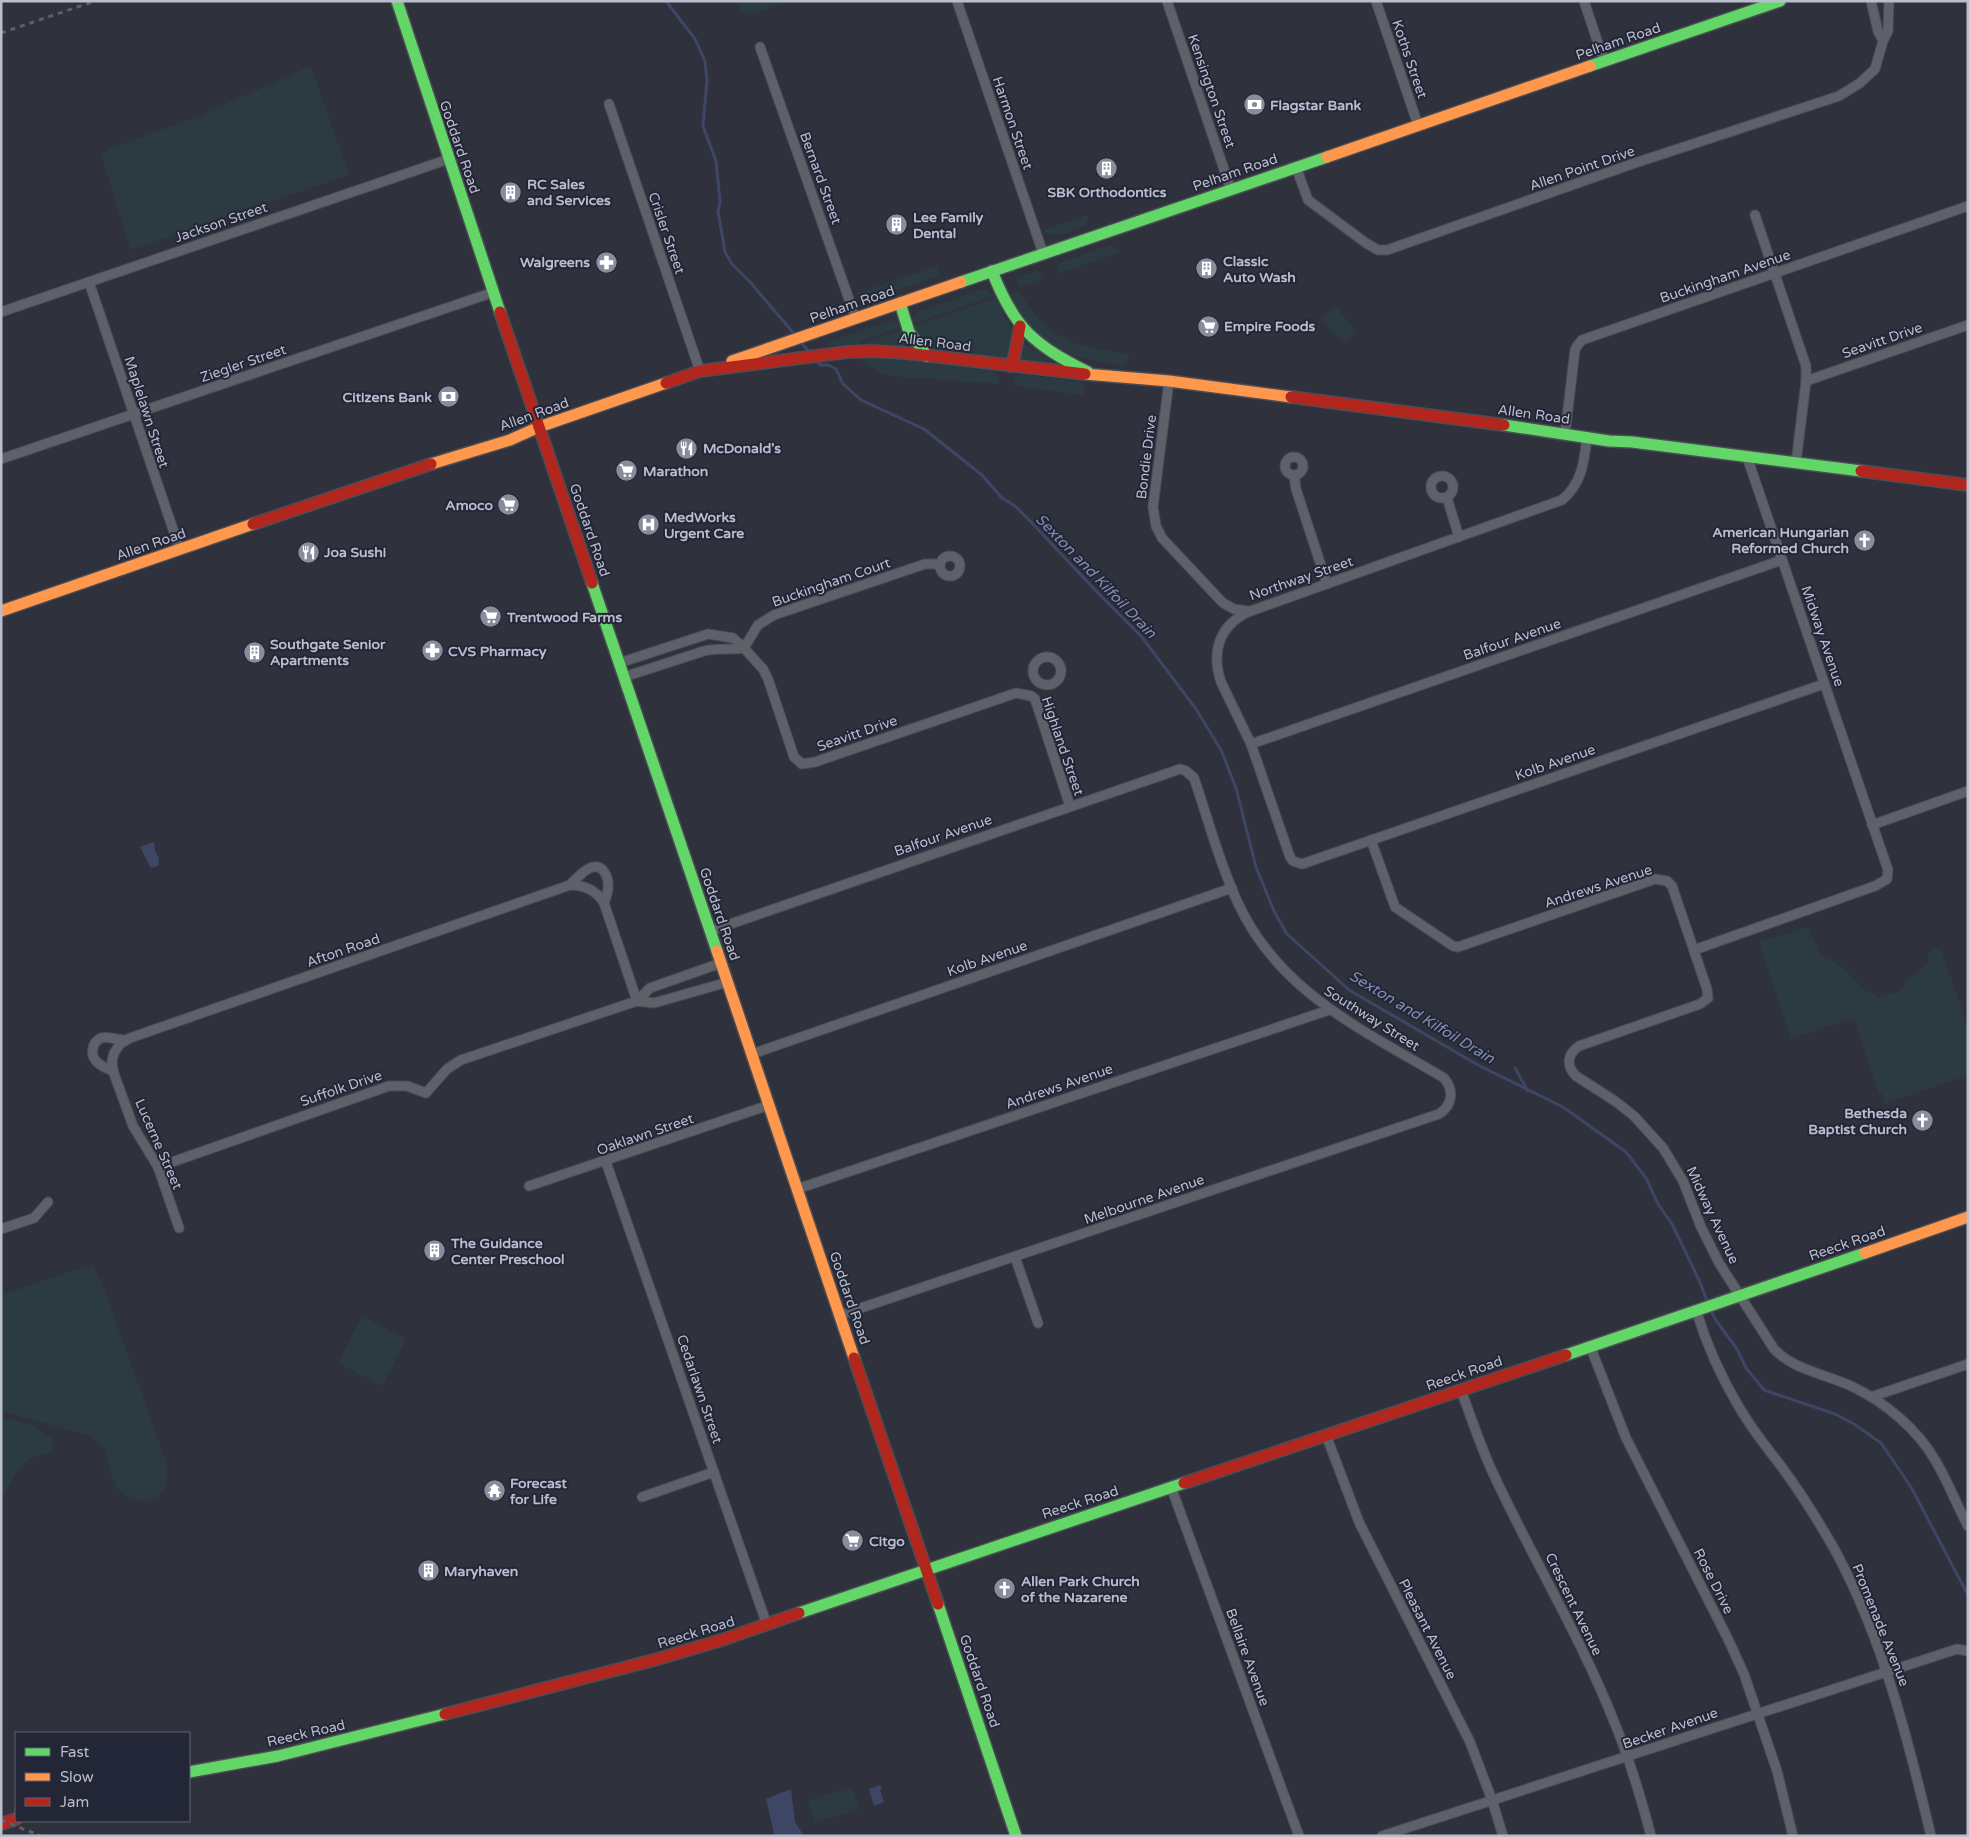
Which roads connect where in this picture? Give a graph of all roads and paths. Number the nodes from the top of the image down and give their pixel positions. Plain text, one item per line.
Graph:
1 (397, 1) edge
2 (957, 1) edge
3 (1167, 1) edge
4 (1376, 1) edge
5 (1584, 1) edge
6 (1780, 1) edge
7 (1871, 1) edge
8 (1889, 1) edge
9 (1883, 41) junction
10 (760, 47) dead end
11 (1604, 61) junction
12 (608, 104) dead end
13 (1418, 125) junction
14 (449, 159) junction
15 (1296, 167) junction
16 (1231, 190) junction
17 (1968, 206) edge
18 (1755, 215) dead end
19 (1043, 253) junction
20 (992, 271) junction
21 (1775, 273) junction
22 (89, 282) junction
23 (494, 292) junction
24 (900, 302) junction
25 (1, 312) edge
26 (856, 319) junction
27 (1968, 325) edge
28 (1020, 326) junction
29 (927, 356) junction
30 (1010, 366) junction
31 (700, 371) junction
32 (1095, 375) junction
33 (1806, 381) junction
34 (1170, 382) junction
35 (134, 414) junction
36 (539, 428) junction
37 (1564, 434) junction
38 (1587, 437) junction
39 (1747, 456) junction
40 (1, 459) edge
41 (1796, 463) junction
42 (1294, 475) dead end
43 (1968, 485) edge
44 (1446, 498) dead end
45 (1459, 538) junction
46 (180, 550) junction
47 (1782, 560) junction
48 (940, 564) dead end
49 (1328, 584) junction
50 (1, 611) edge
51 (1248, 612) junction
52 (744, 648) junction
53 (620, 663) junction
54 (624, 677) junction
55 (1040, 683) dead end
56 (1824, 684) junction
57 (1031, 696) junction
58 (1251, 744) junction
59 (1186, 771) joint
60 (1968, 790) edge
61 (1070, 806) junction
62 (1872, 825) junction
63 (1371, 840) junction
64 (1296, 862) joint
65 (570, 885) junction
66 (1232, 888) junction
67 (604, 903) junction
68 (710, 931) junction
69 (1694, 950) junction
70 (721, 963) junction
71 (728, 982) junction
72 (638, 1001) junction
73 (1329, 1010) junction
74 (124, 1040) junction
75 (752, 1054) junction
76 (113, 1071) junction
77 (1450, 1100) joint
78 (769, 1105) junction
79 (606, 1162) junction
80 (158, 1168) junction
81 (529, 1186) dead end
82 (797, 1188) junction
83 (48, 1202) dead end
84 (1968, 1217) edge
85 (178, 1228) dead end
86 (1, 1229) edge
87 (1015, 1257) junction
88 (1740, 1295) junction
89 (1698, 1310) junction
90 (840, 1315) junction
91 (1038, 1323) dead end
92 (1590, 1346) junction
93 (1968, 1364) edge
94 (1461, 1390) junction
95 (1870, 1397) junction
96 (1326, 1435) junction
97 (714, 1472) junction
98 (1171, 1487) junction
99 (642, 1498) dead end
100 (1965, 1512) edge
101 (1968, 1526) edge
102 (926, 1569) junction
103 (767, 1625) junction
104 (1968, 1651) edge
105 (1886, 1672) junction
106 (1758, 1714) junction
107 (1628, 1757) junction
108 (190, 1772) edge
109 (1492, 1800) junction
110 (15, 1819) edge
111 (1, 1824) edge
112 (1016, 1836) edge
113 (1299, 1836) edge
114 (1382, 1836) edge
115 (1503, 1836) edge
116 (1651, 1836) edge
117 (1793, 1836) edge
118 (1931, 1836) edge

1 - 14 main road, Goddard Road
2 - 19 street, Harmon Street
3 - 16 street, Kensington Street
4 - 13 street, Koths Street
5 - 11 street
6 - 11 main road, Pelham Road
7 - 9 street
8 - 9 street, Allen Point Drive
9 - 15 street, Allen Point Drive
10 - 26 street, Bernard Street
11 - 13 main road, Pelham Road
12 - 31 street, Crisler Street
13 - 15 main road, Pelham Road
14 - 22 street, Jackson Street
14 - 23 main road, Goddard Road
15 - 16 main road, Pelham Road
16 - 19 main road, Pelham Road
17 - 21 street, Buckingham Avenue
18 - 21 street
19 - 20 main road, Pelham Road
20 - 24 main road, Pelham Road
20 - 28 main road, Allen Road
21 - 33 street
21 - 37 street, Buckingham Avenue
22 - 25 street, Jackson Street
22 - 35 street, Maplelawn Street
23 - 35 street, Ziegler Street
23 - 36 main road, Goddard Road
24 - 26 main road, Pelham Road
24 - 29 main road
26 - 31 main road, Pelham Road
27 - 33 street, Seavitt Drive
28 - 30 main road
28 - 32 main road, Allen Road
29 - 30 main road, Allen Road
29 - 31 main road, Allen Road
30 - 32 main road, Allen Road
31 - 36 main road, Allen Road
32 - 34 main road, Allen Road
33 - 41 street
34 - 37 main road, Allen Road
34 - 51 street, Bondie Drive
35 - 40 street, Ziegler Street
35 - 46 street, Maplelawn Street
36 - 46 main road, Allen Road
36 - 53 main road, Goddard Road
37 - 38 main road, Allen Road
38 - 39 main road, Allen Road
38 - 45 street, Northway Street
39 - 41 main road, Allen Road
39 - 47 street, Midway Avenue
41 - 43 main road, Allen Road
42 - 49 street
44 - 45 street
45 - 49 street, Northway Street
46 - 50 main road, Allen Road
47 - 56 street, Midway Avenue
47 - 58 street, Balfour Avenue
48 - 52 street, Buckingham Court
49 - 51 street, Northway Street
51 - 58 street, Northway Street
52 - 53 street
52 - 54 street
52 - 57 street, Seavitt Drive
53 - 54 main road, Goddard Road
54 - 68 main road, Goddard Road
55 - 57 street
56 - 62 street, Midway Avenue
56 - 63 street, Kolb Avenue
57 - 61 street, Highland Street
58 - 64 street, Northway Street
59 - 61 street, Balfour Avenue
59 - 66 street, Southway Street
60 - 62 street
61 - 68 street, Balfour Avenue
62 - 69 street
63 - 64 street, Kolb Avenue
63 - 69 street, Andrews Avenue
65 - 67 street
65 - 67 street, Afton Road
65 - 74 street, Afton Road
66 - 73 street, Southway Street
66 - 75 street, Kolb Avenue
67 - 72 street
68 - 70 main road, Goddard Road
69 - 88 street, Midway Avenue
70 - 71 main road, Goddard Road
70 - 72 street, Suffolk Drive
71 - 72 street, Suffolk Drive
71 - 75 main road, Goddard Road
72 - 80 street, Suffolk Drive
73 - 77 street, Southway Street
73 - 82 street, Andrews Avenue
74 - 76 street, Lucerne Street
74 - 76 street, Afton Road
75 - 78 main road, Goddard Road
76 - 80 street, Lucerne Street
77 - 87 street, Melbourne Avenue
78 - 79 street, Oaklawn Street
78 - 82 main road, Goddard Road
79 - 81 street, Oaklawn Street
79 - 97 street, Cedarlawn Street
80 - 85 street, Lucerne Street
82 - 90 main road, Goddard Road
83 - 86 street
84 - 88 main road, Reeck Road
87 - 90 street, Melbourne Avenue
87 - 91 street
88 - 89 main road, Reeck Road
88 - 95 street, Midway Avenue
89 - 92 main road, Reeck Road
89 - 105 street, Promenade Avenue
90 - 102 main road, Goddard Road
92 - 94 main road, Reeck Road
92 - 106 street, Rose Drive
93 - 95 street
94 - 96 main road, Reeck Road
94 - 107 street, Crescent Avenue
95 - 100 street, Midway Avenue
96 - 98 main road, Reeck Road
96 - 109 street, Pleasant Avenue
97 - 99 street
97 - 103 street, Cedarlawn Street
98 - 102 main road, Reeck Road
98 - 113 street, Bellaire Avenue
100 - 101 street, Midway Avenue
102 - 103 main road, Reeck Road
102 - 112 main road, Goddard Road
103 - 108 main road, Reeck Road
104 - 105 street, Becker Avenue
105 - 106 street, Becker Avenue
105 - 118 street, Promenade Avenue
106 - 107 street, Becker Avenue
106 - 117 street, Rose Drive
107 - 109 street, Becker Avenue
107 - 116 street, Crescent Avenue
109 - 114 street, Becker Avenue
109 - 115 street, Pleasant Avenue
110 - 111 main road

